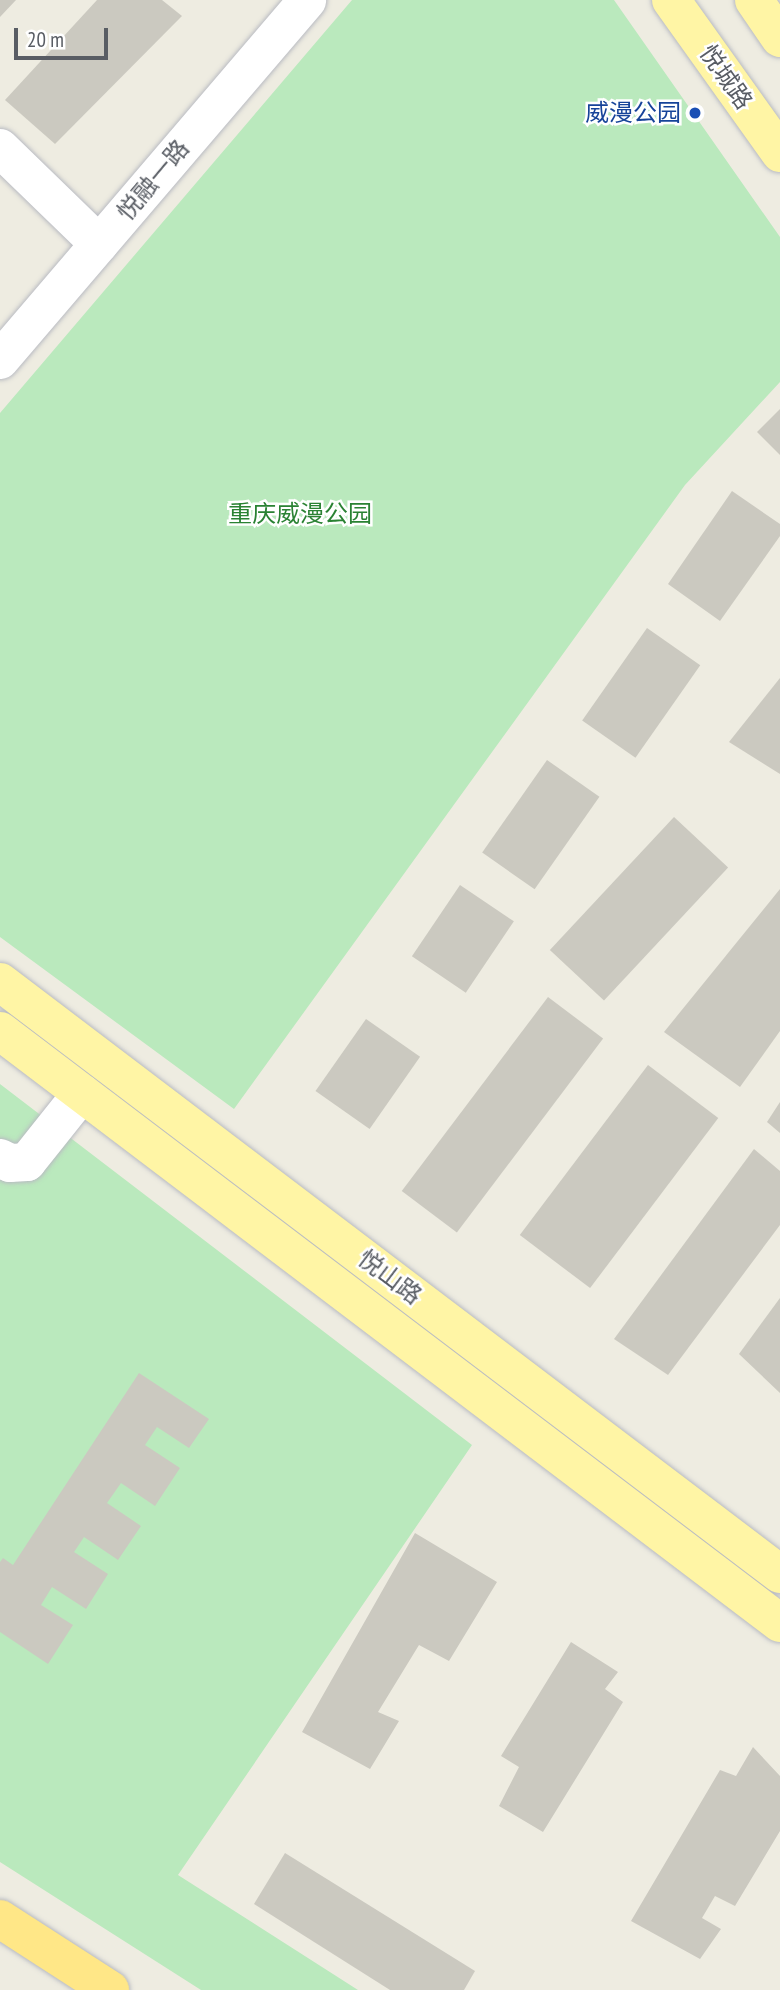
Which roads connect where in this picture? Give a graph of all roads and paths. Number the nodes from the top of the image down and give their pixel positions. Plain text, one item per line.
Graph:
1 (307, 0) edge
2 (671, 0) edge
3 (754, 0) edge
4 (780, 38) edge
5 (0, 148) edge
6 (780, 153) edge
7 (99, 244) junction
8 (0, 360) edge
9 (0, 982) edge
10 (0, 1031) edge
11 (82, 1093) junction
12 (0, 1158) edge
13 (780, 1574) edge
14 (780, 1622) edge
15 (0, 1919) edge
16 (110, 1990) edge

1 - 7 street, 悦融一路
2 - 6 main road, 悦城路
3 - 4 main road
5 - 7 street
7 - 8 street, 悦融一路
9 - 13 main road, 悦山路
10 - 11 main road, 悦山路
11 - 12 street
11 - 14 main road, 悦山路
15 - 16 highway

